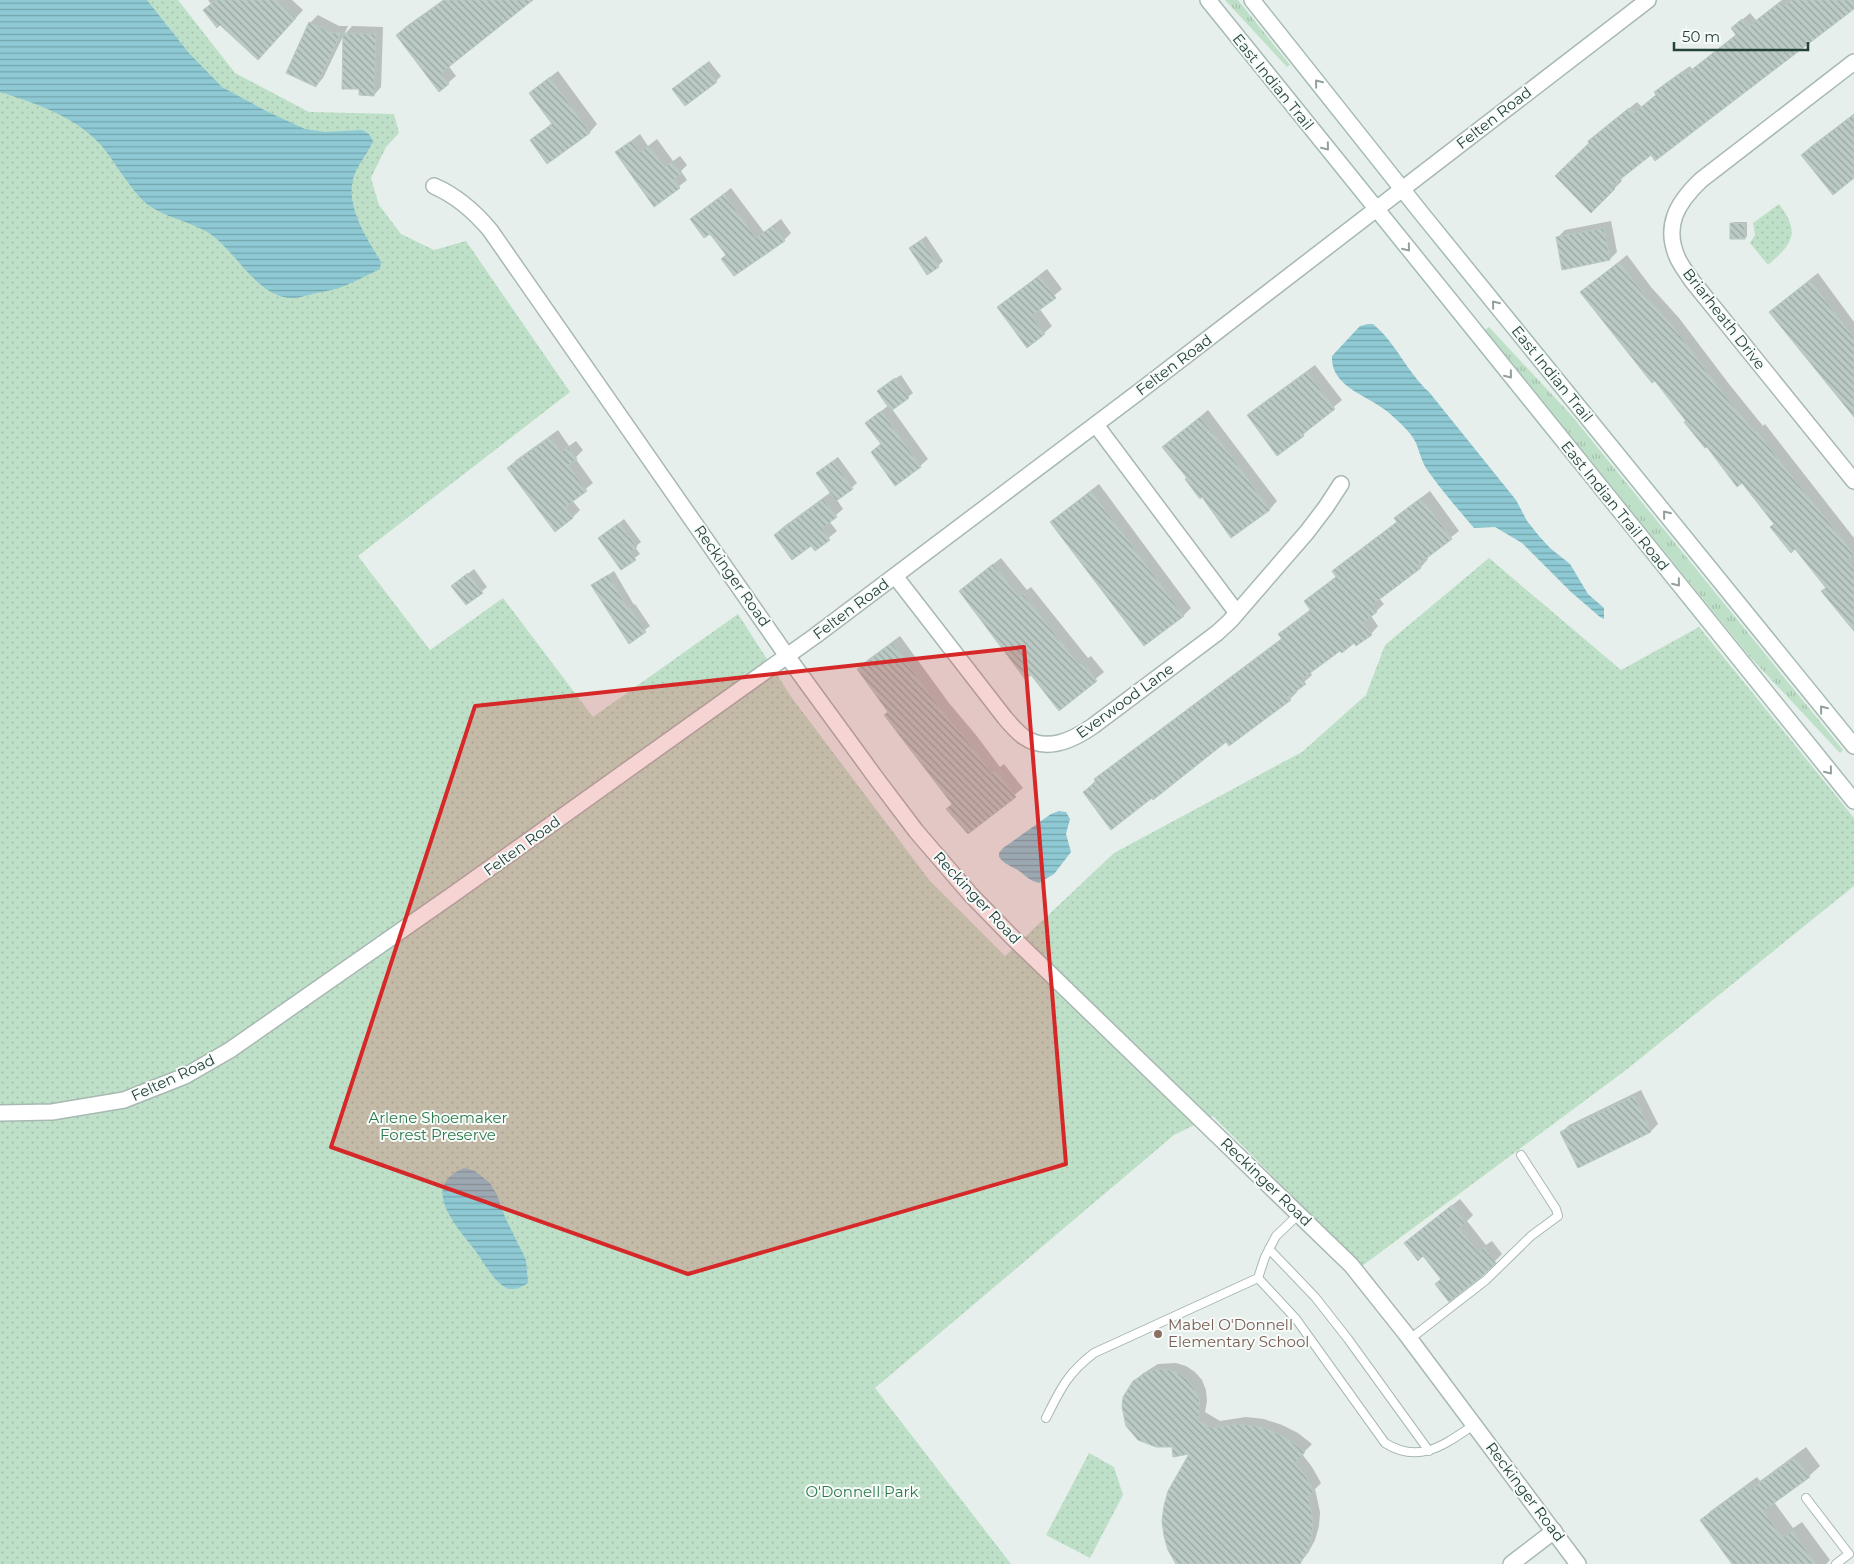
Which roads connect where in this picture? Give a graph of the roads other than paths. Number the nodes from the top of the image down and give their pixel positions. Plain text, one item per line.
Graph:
1 (1208, 0) edge
2 (1252, 0) edge
3 (1648, 0) edge
4 (1854, 62) edge
5 (434, 186) dead end
6 (1403, 189) junction
7 (1376, 210) junction
8 (1096, 425) junction
9 (1854, 481) edge
10 (1340, 484) dead end
11 (895, 576) junction
12 (1237, 613) junction
13 (787, 656) junction
14 (1854, 746) edge
15 (1854, 801) edge
16 (0, 1113) edge
17 (1521, 1155) dead end
18 (1300, 1214) junction
19 (1269, 1249) junction
20 (1258, 1278) junction
21 (1410, 1339) junction
22 (1046, 1418) dead end
23 (1474, 1425) junction
24 (1429, 1451) junction
25 (1806, 1498) dead end
26 (1554, 1531) junction
27 (1511, 1564) edge
28 (1578, 1564) edge
29 (1836, 1564) edge

1 -> 7 street, East Indian Trail
6 -> 2 street, East Indian Trail
3 - 6 street, Felten Road
4 - 9 street, Briarheath Drive
5 - 13 street, Reckinger Road
6 - 7 street, Felten Road
14 -> 6 street, East Indian Trail
7 - 8 street, Felten Road
7 -> 15 street, East Indian Trail Road
8 - 11 street, Felten Road
8 - 12 street
10 - 12 street, Everwood Lane
11 - 12 street, Everwood Lane
11 - 13 street, Felten Road
13 - 16 street, Felten Road
13 - 18 street, Reckinger Road
17 - 21 lane
18 - 19 lane
18 - 21 street, Reckinger Road
19 - 20 lane
19 - 24 lane
20 - 22 lane
20 - 24 lane
21 - 23 street, Reckinger Road
23 - 24 lane
23 - 26 street, Reckinger Road
25 - 29 lane
26 - 27 street
26 - 28 street, Reckinger Road

